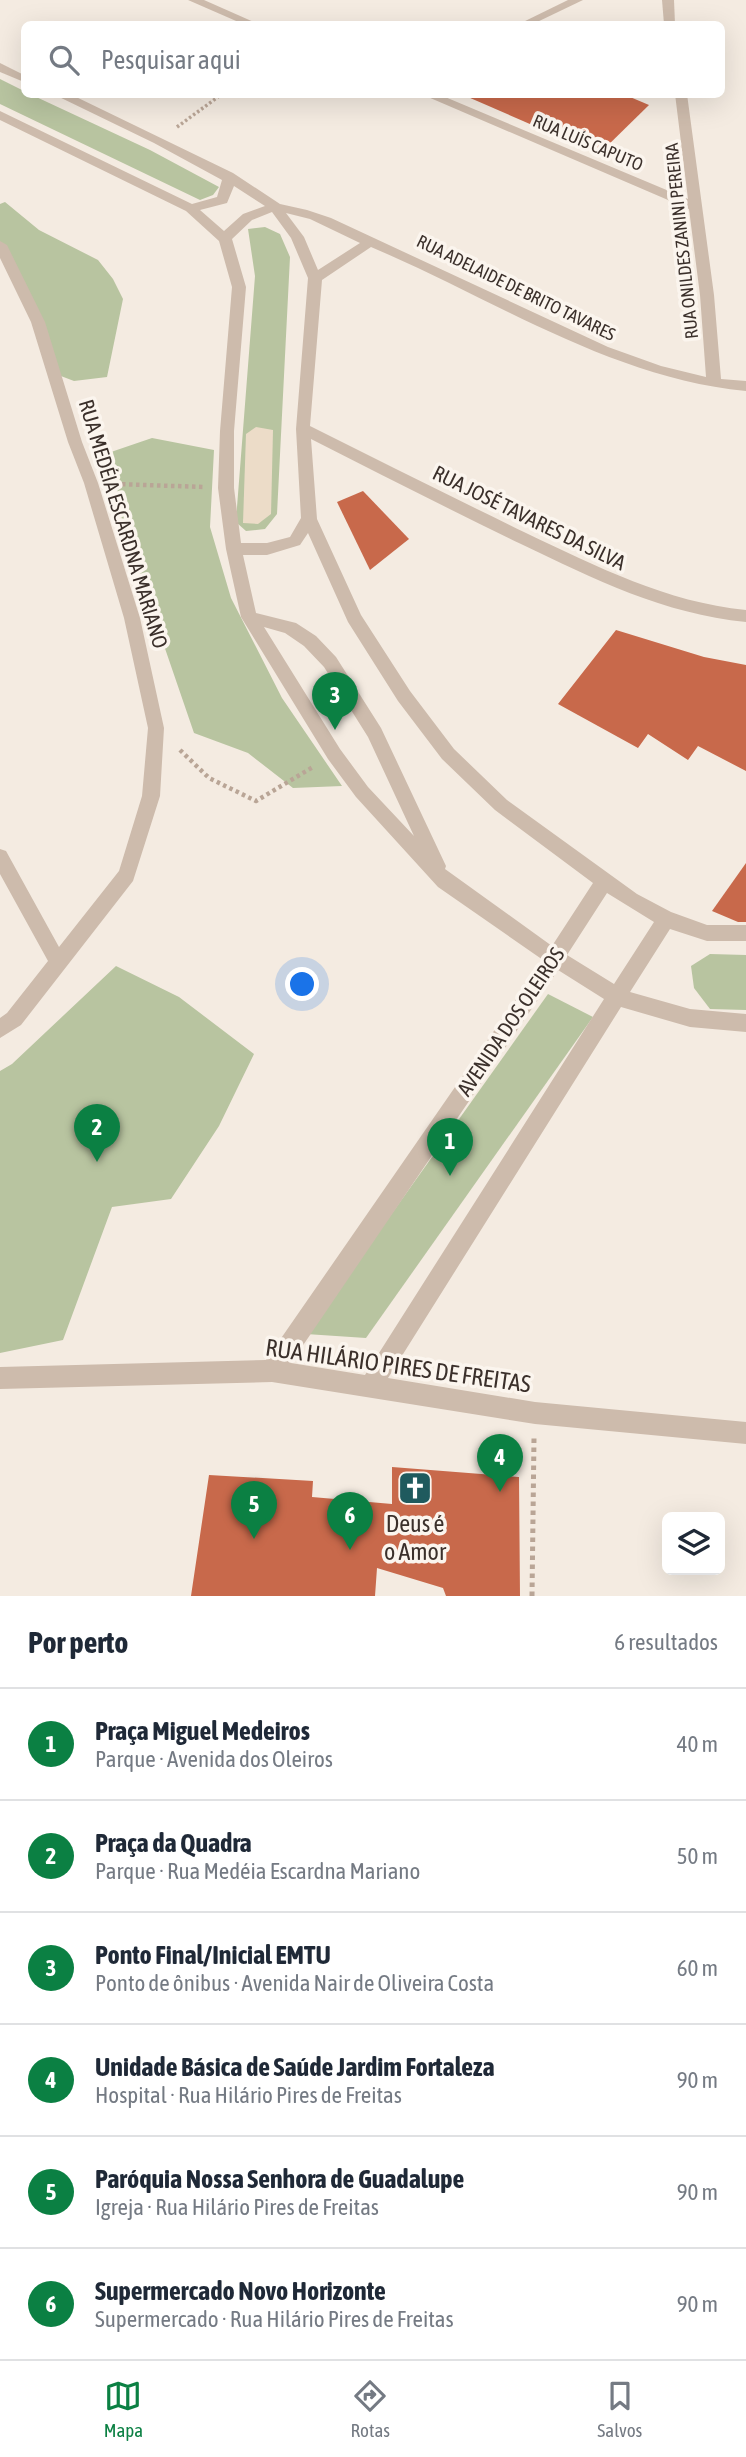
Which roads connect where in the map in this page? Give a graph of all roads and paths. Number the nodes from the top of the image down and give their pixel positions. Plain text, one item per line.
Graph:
1 (194, 0) edge
2 (577, 0) edge
3 (668, 0) edge
4 (245, 21) edge
5 (532, 21) edge
6 (670, 21) edge
7 (0, 67) edge
8 (21, 78) edge
9 (68, 98) edge
10 (216, 98) edge
11 (436, 98) edge
12 (682, 98) edge
13 (0, 115) edge
14 (158, 140) junction
15 (229, 176) junction
16 (191, 208) junction
17 (275, 208) junction
18 (696, 208) junction
19 (225, 239) junction
20 (370, 242) junction
21 (0, 245) edge
22 (315, 278) junction
23 (714, 384) junction
24 (746, 386) edge
25 (303, 429) junction
26 (91, 483) junction
27 (226, 488) junction
28 (309, 519) junction
29 (234, 549) junction
30 (746, 616) edge
31 (249, 617) junction
32 (156, 728) junction
33 (334, 754) junction
34 (0, 857) edge
35 (605, 880) junction
36 (444, 881) junction
37 (667, 919) junction
38 (746, 933) edge
39 (555, 958) junction
40 (59, 964) junction
41 (619, 998) junction
42 (746, 1023) edge
43 (0, 1029) edge
44 (272, 1371) junction
45 (0, 1378) edge
46 (370, 1387) junction
47 (535, 1413) junction
48 (746, 1433) edge
49 (532, 1596) edge

1 - 4 street
2 - 5 street
3 - 6 street
7 - 8 street
9 - 14 street
10 - 14 path
11 - 18 street, RUA LUÍS CAPUTO
12 - 18 street, RUA ONILDES ZANINI PEREIRA
13 - 16 street
14 - 15 street
15 - 16 street
15 - 17 street
16 - 19 street
17 - 19 street
17 - 20 street, RUA ADELAIDE DE BRITO TAVARES
17 - 22 street
18 - 23 street, RUA ONILDES ZANINI PEREIRA
19 - 27 street
20 - 22 street
20 - 23 street, RUA ADELAIDE DE BRITO TAVARES
21 - 26 street, RUA MEDÉIA ESCARDNA MARIANO
22 - 25 street
23 - 24 street, RUA ADELAIDE DE BRITO TAVARES
25 - 28 street
25 - 30 street, RUA JOSÉ TAVARES DA SILVA
26 - 27 path
26 - 32 street, RUA MEDÉIA ESCARDNA MARIANO
27 - 29 street
28 - 29 street
28 - 35 street
29 - 31 street
31 - 33 street
31 - 36 street
32 - 33 path
32 - 40 street, RUA MEDÉIA ESCARDNA MARIANO
33 - 36 street
34 - 40 street
35 - 37 street
35 - 39 street, AVENIDA DOS OLEIROS
36 - 39 street
37 - 38 street
37 - 41 street
39 - 41 street
39 - 44 street, AVENIDA DOS OLEIROS
40 - 43 street, RUA MEDÉIA ESCARDNA MARIANO
41 - 42 street
41 - 46 street
44 - 45 street, RUA HILÁRIO PIRES DE FREITAS
44 - 46 street, RUA HILÁRIO PIRES DE FREITAS
46 - 47 street, RUA HILÁRIO PIRES DE FREITAS
47 - 48 street, RUA HILÁRIO PIRES DE FREITAS
47 - 49 path

